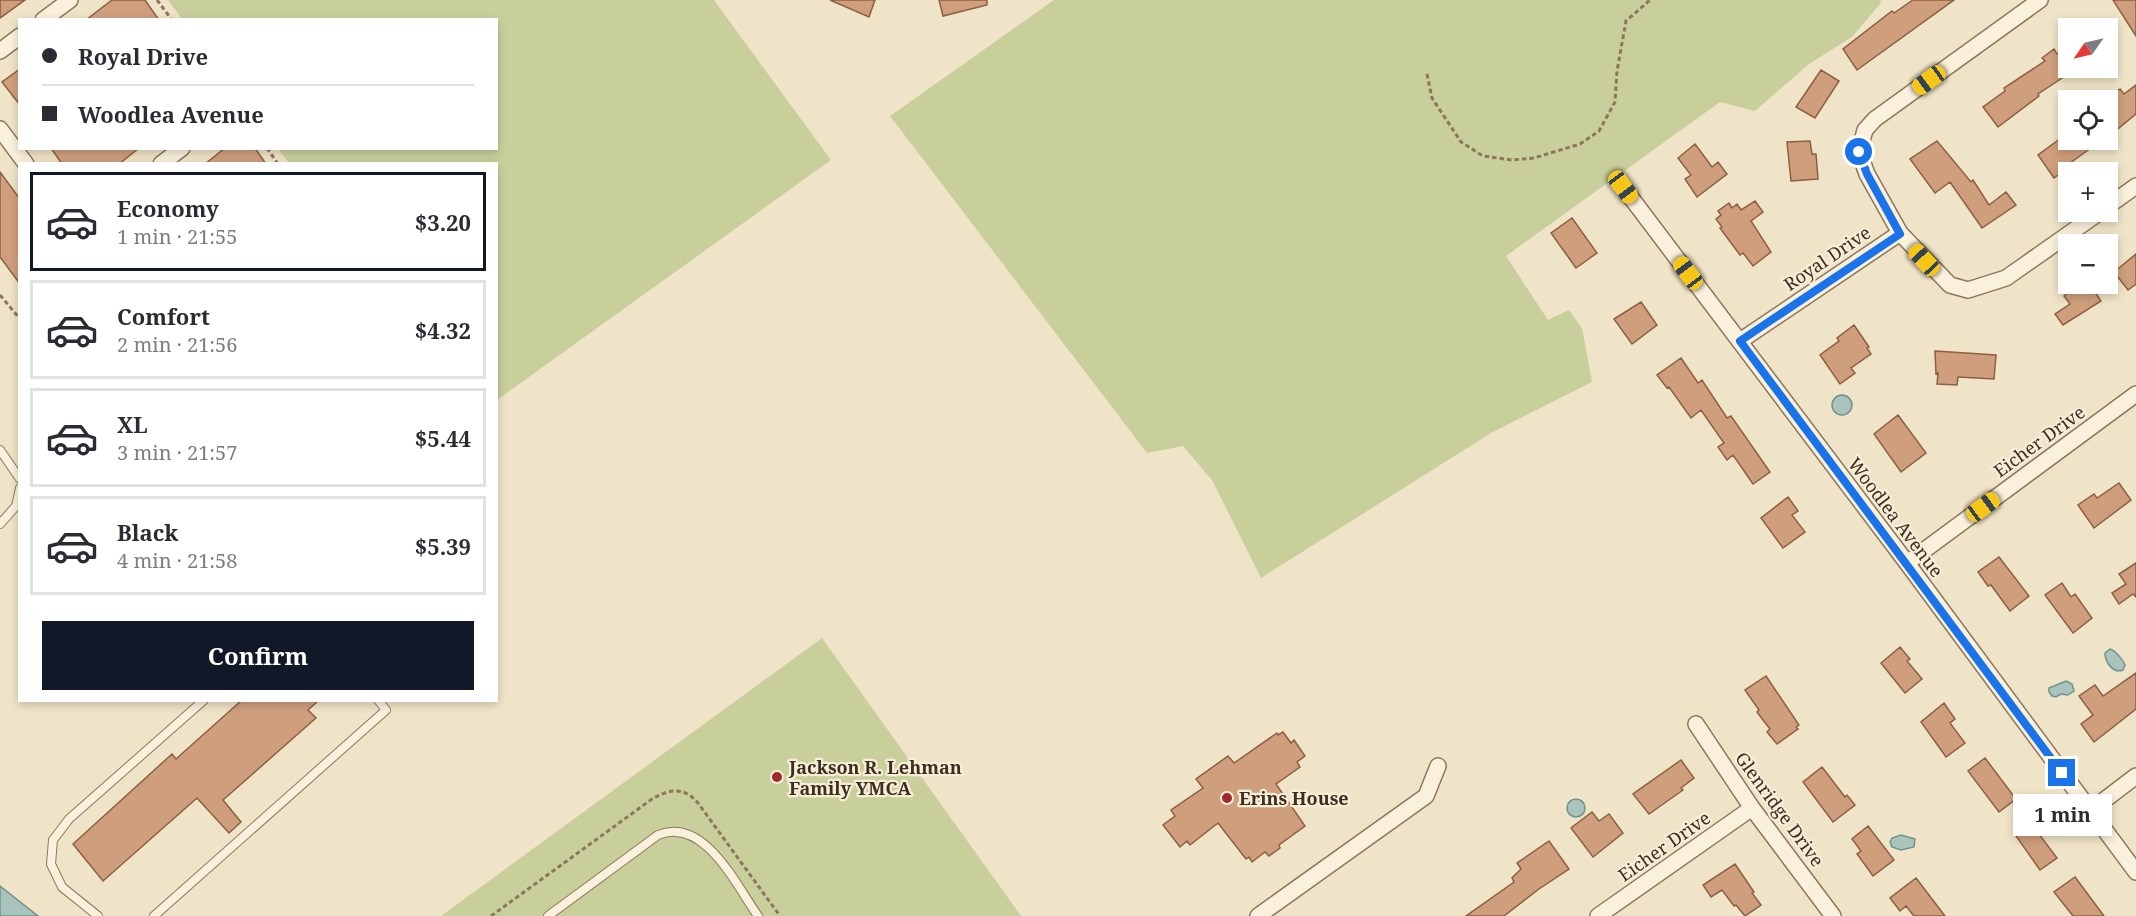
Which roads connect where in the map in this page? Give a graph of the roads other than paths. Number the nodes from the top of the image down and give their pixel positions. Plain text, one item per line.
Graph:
1 (70, 0) edge
2 (2040, 0) edge
3 (46, 18) edge
4 (18, 38) edge
5 (0, 51) edge
6 (0, 129) edge
7 (179, 150) edge
8 (25, 162) edge
9 (164, 162) edge
10 (2136, 186) edge
11 (1623, 187) dead end
12 (2118, 199) edge
13 (2086, 222) edge
14 (1900, 234) junction
15 (1740, 341) junction
16 (2136, 394) edge
17 (0, 450) edge
18 (18, 476) edge
19 (18, 497) edge
20 (0, 524) edge
21 (1906, 563) junction
22 (202, 702) edge
23 (380, 702) edge
24 (1696, 724) dead end
25 (1438, 766) dead end
26 (2136, 776) edge
27 (1752, 808) junction
28 (2090, 811) junction
29 (2136, 872) edge
30 (98, 916) edge
31 (154, 916) edge
32 (548, 916) edge
33 (758, 916) edge
34 (1258, 916) edge
35 (1598, 916) edge
36 (1833, 916) edge

1 - 3 street
2 - 14 street, Royal Drive
4 - 5 street
6 - 8 street
7 - 9 street
10 - 12 street
11 - 15 street, Woodlea Avenue
13 - 14 street
14 - 15 street, Royal Drive
15 - 21 street, Woodlea Avenue
16 - 21 street, Eicher Drive
17 - 18 lane
19 - 20 lane
21 - 28 street, Woodlea Avenue
22 - 30 lane
23 - 31 lane
24 - 27 street, Glenridge Drive
25 - 34 street
26 - 28 street
27 - 35 street, Eicher Drive
27 - 36 street, Glenridge Drive
28 - 29 street, Woodlea Avenue
32 - 33 lane

